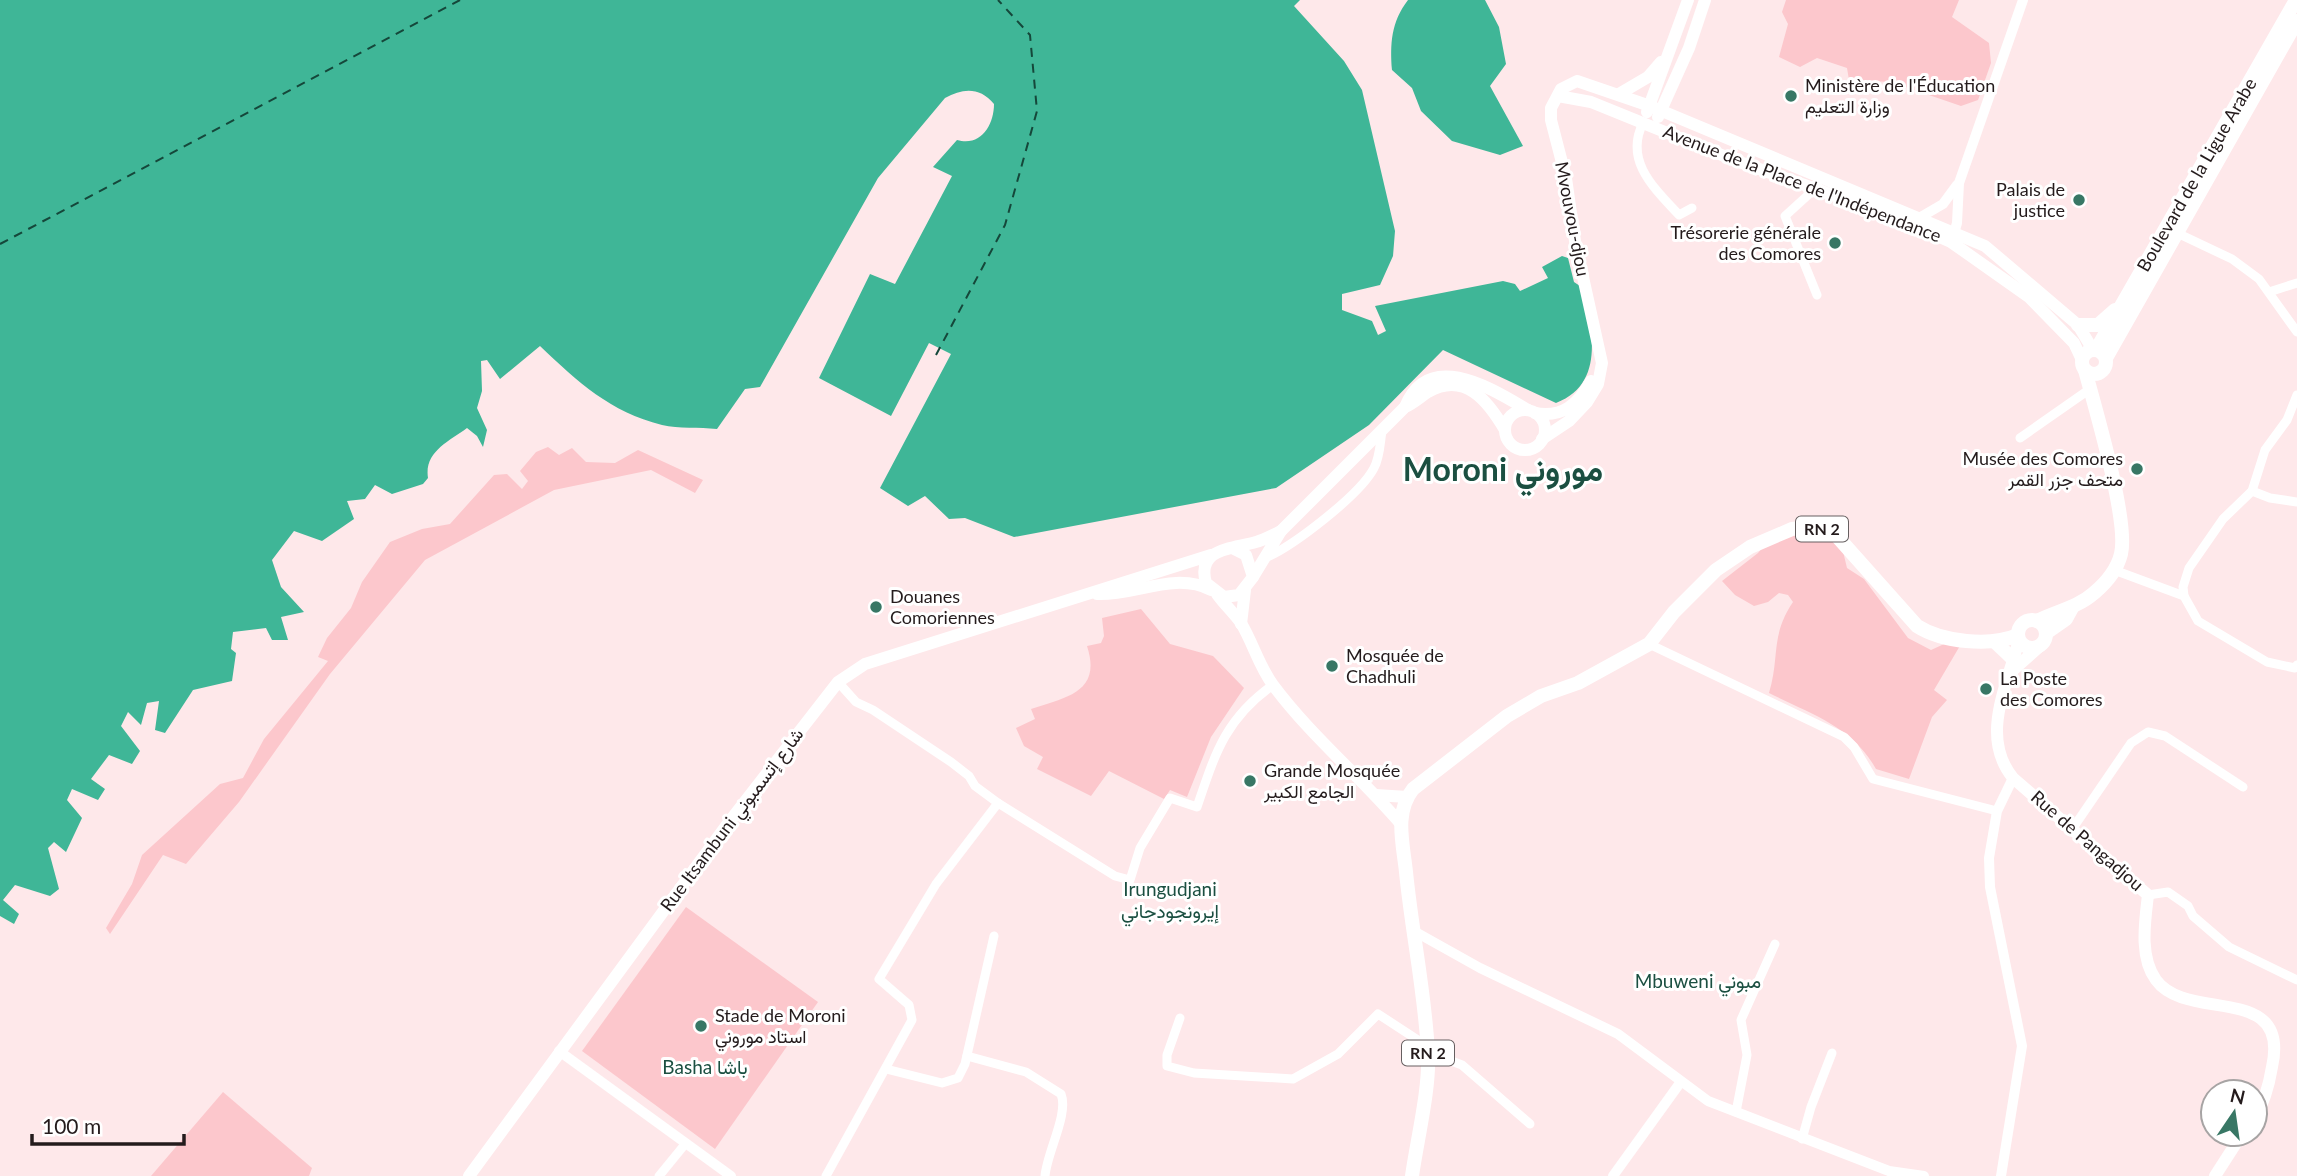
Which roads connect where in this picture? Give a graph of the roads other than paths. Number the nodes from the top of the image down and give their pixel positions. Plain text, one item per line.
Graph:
1 (1688, 0) edge
2 (1705, 0) edge
3 (2023, 0) edge
4 (2296, 0) edge
5 (2293, 22) edge
6 (1672, 44) junction
7 (1619, 94) junction
8 (1558, 96) junction
9 (1655, 108) junction
10 (1648, 125) junction
11 (1959, 183) junction
12 (1819, 184) junction
13 (1692, 208) dead end
14 (1916, 223) junction
15 (2173, 231) junction
16 (1953, 237) junction
17 (2297, 283) edge
18 (2129, 292) junction
19 (2269, 292) junction
20 (1817, 295) dead end
21 (2078, 325) junction
22 (2297, 331) edge
23 (1595, 343) junction
24 (2094, 360) junction
25 (2090, 389) junction
26 (2297, 395) edge
27 (1405, 407) junction
28 (2096, 411) junction
29 (1532, 412) junction
30 (1505, 430) junction
31 (1382, 431) junction
32 (2020, 438) dead end
33 (1542, 439) junction
34 (2252, 491) junction
35 (2297, 502) edge
36 (1281, 531) junction
37 (1232, 548) junction
38 (1211, 555) junction
39 (1263, 559) junction
40 (2114, 570) junction
41 (1252, 577) junction
42 (1245, 590) junction
43 (1214, 592) junction
44 (1090, 593) junction
45 (2184, 596) junction
46 (1241, 624) junction
47 (2041, 633) junction
48 (2018, 637) junction
49 (1995, 642) junction
50 (1649, 644) junction
51 (2013, 666) junction
52 (2296, 667) edge
53 (838, 682) junction
54 (1273, 685) junction
55 (2013, 778) junction
56 (2243, 787) dead end
57 (1376, 795) junction
58 (1407, 797) junction
59 (998, 803) junction
60 (1997, 811) junction
61 (1401, 824) junction
62 (2073, 828) junction
63 (2148, 895) junction
64 (1412, 930) junction
65 (994, 936) dead end
66 (1775, 944) dead end
67 (2297, 980) edge
68 (1180, 1018) dead end
69 (1427, 1049) junction
70 (559, 1051) junction
71 (1832, 1053) dead end
72 (967, 1056) junction
73 (886, 1069) junction
74 (2269, 1079) edge
75 (1679, 1083) junction
76 (1736, 1112) junction
77 (1530, 1124) dead end
78 (1802, 1139) junction
79 (686, 1143) junction
80 (2233, 1148) edge
81 (469, 1176) edge
82 (659, 1176) edge
83 (731, 1176) edge
84 (826, 1176) edge
85 (1045, 1176) edge
86 (1412, 1176) edge
87 (1613, 1176) edge
88 (1924, 1176) edge
89 (2001, 1176) edge
90 (2215, 1176) edge

1 - 6 main road
2 - 9 main road
3 - 11 street
4 - 5 main road, Boulevard de la Ligue Arabe
5 - 15 main road, Boulevard de la Ligue Arabe
6 - 7 main road
6 - 9 main road
7 - 8 main road
7 - 9 main road
8 - 10 main road
8 - 23 main road, Mvouvou-djou
9 - 10 main road
9 - 12 main road, Avenue de la Place de l'Indépendance
10 - 12 main road, Avenue de la Place de l'Indépendance
10 - 13 street
11 - 14 street
11 - 16 street
12 - 14 main road, Avenue de la Place de l'Indépendance
12 - 20 street
14 - 16 main road, Avenue de la Place de l'Indépendance
15 - 18 main road, Boulevard de la Ligue Arabe
15 - 19 street
15 - 24 main road, Boulevard de la Ligue Arabe
16 - 21 main road, Avenue de la Place de l'Indépendance
16 - 24 main road, Avenue de la Place de l'Indépendance
17 - 19 street
18 - 21 main road
18 - 24 main road, Boulevard de la Ligue Arabe
19 - 22 street
21 - 24 main road, Avenue de la Place de l'Indépendance
23 - 29 main road, Mvouvou-djou
23 - 33 main road, Mvouvou-djou
24 - 25 main road
24 - 28 main road
25 - 28 main road
25 - 32 street
26 - 34 street
27 - 29 main road
27 - 30 main road
27 - 31 main road
28 - 40 main road
29 - 30 main road
29 - 33 main road
30 - 33 main road
31 - 36 main road
31 - 39 street
34 - 35 street
34 - 45 street
36 - 37 main road
36 - 39 main road
37 - 38 main road
37 - 41 main road
38 - 43 main road
38 - 44 main road, Rue Itsambuni شارع إتسمبوني
39 - 41 main road
40 - 45 street
40 - 47 main road
41 - 42 main road
42 - 43 main road
42 - 46 main road
43 - 44 main road, Rue Itsambuni شارع إتسمبوني
43 - 46 main road
44 - 53 main road, Rue Itsambuni شارع إتسمبوني
45 - 52 street
46 - 54 main road
47 - 48 main road
47 - 48 main road
47 - 51 main road
48 - 49 main road, RN 2
48 - 51 main road
49 - 50 main road, RN 2
49 - 51 main road
50 - 58 main road, RN 2
50 - 60 street
51 - 55 main road
53 - 59 street
53 - 70 main road, Rue Itsambuni شارع إتسمبوني
54 - 57 main road
54 - 59 street
55 - 60 street
55 - 62 main road, Rue de Pangadjou
56 - 62 street
57 - 58 main road
57 - 61 main road
58 - 61 main road, RN 2
59 - 73 street
60 - 89 street
61 - 64 main road, RN 2
62 - 63 main road, Rue de Pangadjou
63 - 67 street
63 - 74 main road, Rue de Pangadjou
64 - 69 main road, RN 2
64 - 75 street
65 - 72 street
66 - 76 street
68 - 69 street
69 - 77 street
69 - 86 main road, RN 2
70 - 79 street
70 - 81 main road, Rue Itsambuni شارع إتسمبوني
71 - 78 street
72 - 73 street
72 - 85 street
73 - 84 street
75 - 76 street
75 - 87 street
76 - 78 street
78 - 88 street
79 - 82 street
79 - 83 street
80 - 90 main road

